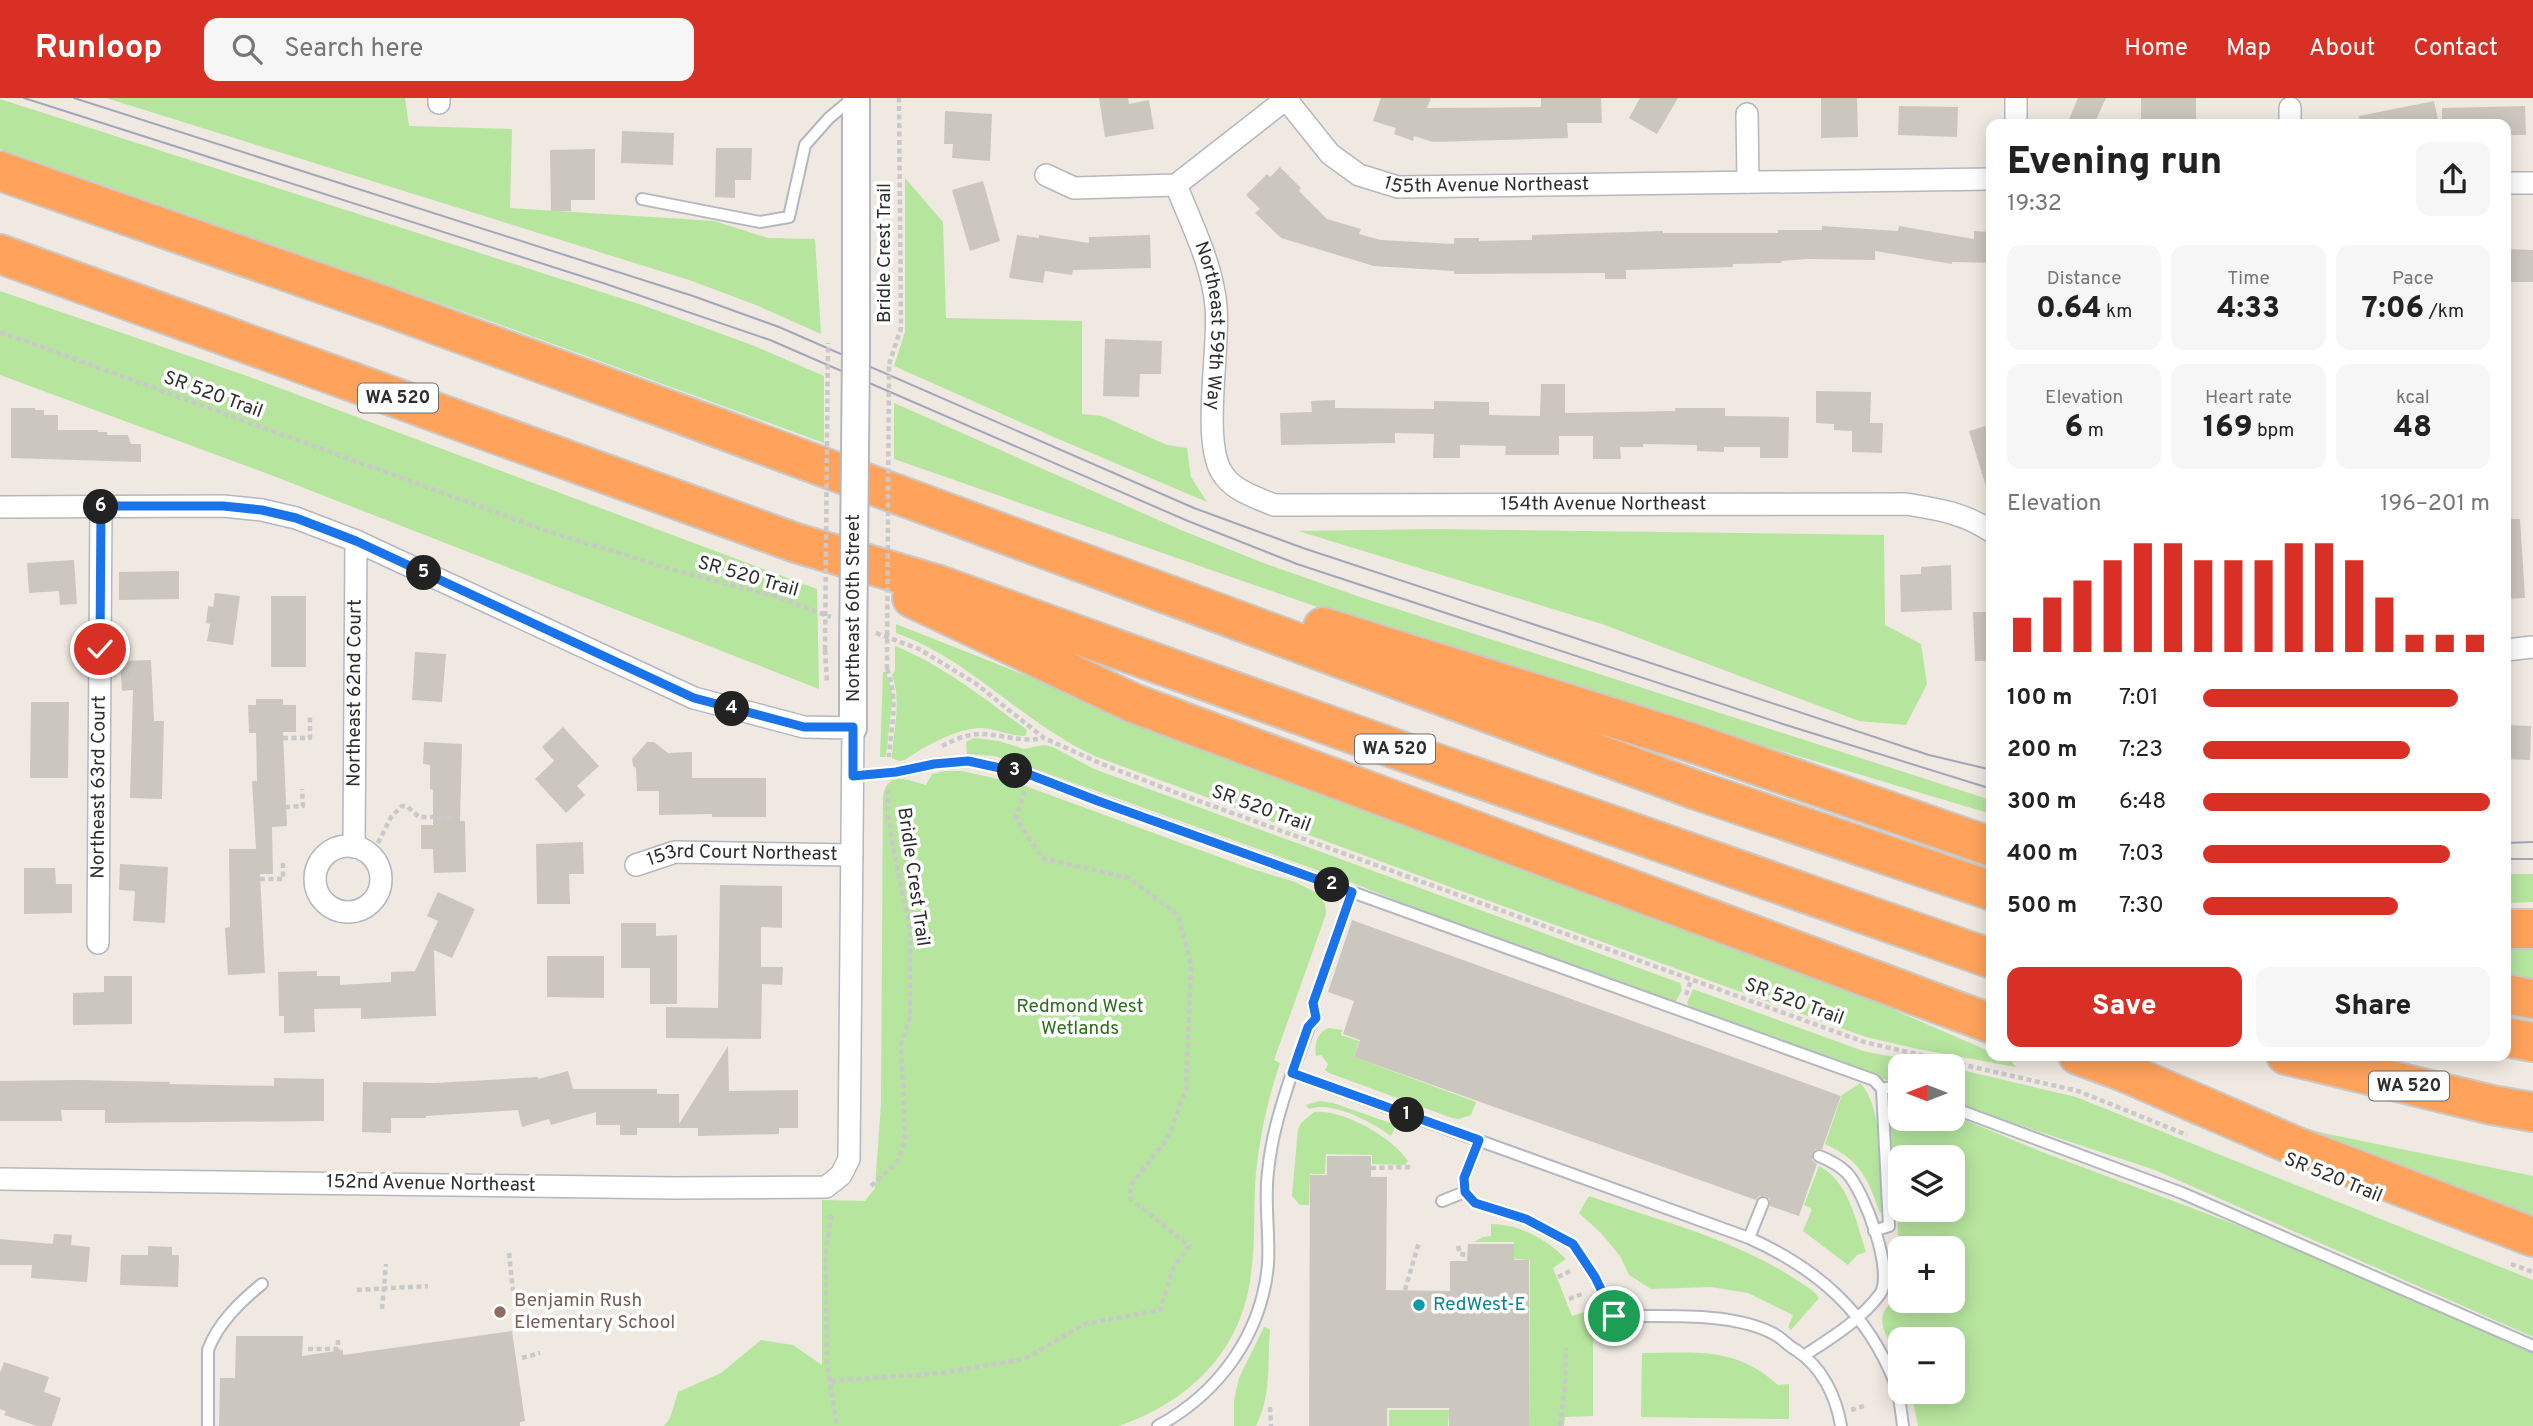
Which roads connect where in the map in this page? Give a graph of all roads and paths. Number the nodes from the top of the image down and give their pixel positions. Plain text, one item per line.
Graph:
1 (854, 98) edge
2 (899, 98) edge
3 (2016, 98) edge
4 (1286, 99) edge
5 (1747, 114) dead end
6 (2017, 119) edge
7 (0, 171) edge
8 (1046, 176) dead end
9 (1986, 178) edge
10 (1748, 181) junction
11 (2511, 183) edge
12 (2533, 183) edge
13 (1176, 185) junction
14 (642, 199) dead end
15 (0, 254) edge
16 (0, 332) edge
17 (828, 343) dead end
18 (1221, 472) joint
19 (903, 496) junction
20 (101, 506) junction
21 (0, 507) edge
22 (1986, 528) edge
23 (356, 541) junction
24 (796, 543) junction
25 (841, 621) dead end
26 (867, 630) dead end
27 (2533, 647) edge
28 (2511, 649) edge
29 (828, 686) dead end
30 (310, 717) dead end
31 (853, 727) junction
32 (283, 738) dead end
33 (889, 772) junction
34 (1028, 774) junction
35 (853, 776) junction
36 (302, 789) dead end
37 (285, 807) dead end
38 (451, 822) dead end
39 (1940, 828) junction
40 (1986, 840) edge
41 (378, 843) dead end
42 (1986, 845) edge
43 (354, 847) dead end
44 (852, 855) junction
45 (283, 862) dead end
46 (636, 865) dead end
47 (260, 879) dead end
48 (1986, 889) edge
49 (1352, 892) junction
50 (2511, 929) edge
51 (2533, 929) edge
52 (98, 943) dead end
53 (1986, 957) edge
54 (2511, 994) edge
55 (2533, 999) edge
56 (1986, 1022) edge
57 (2511, 1038) edge
58 (2533, 1042) edge
59 (2094, 1061) edge
60 (2311, 1061) edge
61 (1292, 1073) junction
62 (1888, 1088) edge
63 (1882, 1089) junction
64 (1965, 1112) edge
65 (2533, 1112) edge
66 (2195, 1138) dead end
67 (1479, 1140) junction
68 (1819, 1156) dead end
69 (849, 1159) joint
70 (1411, 1167) dead end
71 (1371, 1168) dead end
72 (0, 1179) edge
73 (871, 1186) dead end
74 (1465, 1192) junction
75 (1442, 1201) dead end
76 (1763, 1203) dead end
77 (831, 1215) dead end
78 (1874, 1231) junction
79 (1749, 1238) junction
80 (1419, 1242) dead end
81 (1458, 1246) dead end
82 (2520, 1249) edge
83 (509, 1253) dead end
84 (1468, 1255) dead end
85 (386, 1264) dead end
86 (1572, 1269) dead end
87 (2533, 1272) edge
88 (1558, 1277) dead end
89 (262, 1284) dead end
90 (428, 1286) dead end
91 (385, 1288) junction
92 (357, 1290) dead end
93 (1405, 1290) dead end
94 (513, 1292) dead end
95 (1585, 1293) dead end
96 (1569, 1299) dead end
97 (382, 1309) dead end
98 (1858, 1317) junction
99 (338, 1337) dead end
100 (2533, 1346) edge
101 (1566, 1348) dead end
102 (308, 1349) dead end
103 (540, 1353) dead end
104 (1805, 1355) junction
105 (523, 1358) dead end
106 (831, 1381) junction
107 (1270, 1407) dead end
108 (208, 1426) edge
109 (837, 1426) edge
110 (1158, 1426) edge
111 (1271, 1426) edge
112 (1560, 1426) edge
113 (1841, 1426) edge
114 (1903, 1426) edge

1 - 14 lane
1 - 31 street, Northeast 60th Street, bridge
2 - 33 path, Bridle Crest Trail, bridge
3 - 6 street
4 - 10 street, 155th Avenue Northeast
4 - 13 street, 155th Avenue Northeast
5 - 10 street
7 - 19 highway
8 - 13 street
9 - 10 street, 155th Avenue Northeast
11 - 12 street
13 - 18 street, Northeast 59th Way
15 - 24 highway, WA 520
16 - 25 path, SR 520 Trail
17 - 29 path, bridge
18 - 22 street, 154th Avenue Northeast
19 - 39 highway
19 - 48 highway
20 - 21 street
20 - 23 street
20 - 52 street, Northeast 63rd Court
23 - 31 street
23 - 43 street, Northeast 62nd Court
24 - 53 highway, WA 520
24 - 56 highway
26 - 66 path, SR 520 Trail
27 - 28 street
30 - 32 path
31 - 35 street, Northeast 60th Street
33 - 34 lane
33 - 35 lane
33 - 73 path, Bridle Crest Trail
34 - 49 lane
34 - 106 path
35 - 44 street, Northeast 60th Street
36 - 37 path
38 - 41 path
39 - 40 highway
39 - 42 highway
44 - 46 street, 153rd Court Northeast
44 - 69 street, Northeast 60th Street
45 - 47 path
49 - 61 lane
49 - 63 lane
50 - 51 highway
54 - 55 highway
57 - 58 highway
59 - 82 highway
60 - 65 highway, WA 520
61 - 67 lane
61 - 110 lane
62 - 63 lane
63 - 78 lane
64 - 100 lane
67 - 74 lane
67 - 79 lane
68 - 78 lane
69 - 72 street, 152nd Avenue Northeast
70 - 71 path
74 - 75 lane
74 - 104 lane
76 - 79 lane
77 - 106 path
78 - 98 lane
79 - 98 lane
80 - 93 path
81 - 84 path
82 - 87 path
83 - 94 path
85 - 91 path
86 - 88 path
89 - 108 lane
90 - 91 path
91 - 92 path
91 - 97 path
95 - 96 path
98 - 104 lane
98 - 114 lane
99 - 102 path
101 - 112 path
103 - 105 path
104 - 113 lane
106 - 109 path
107 - 111 path

